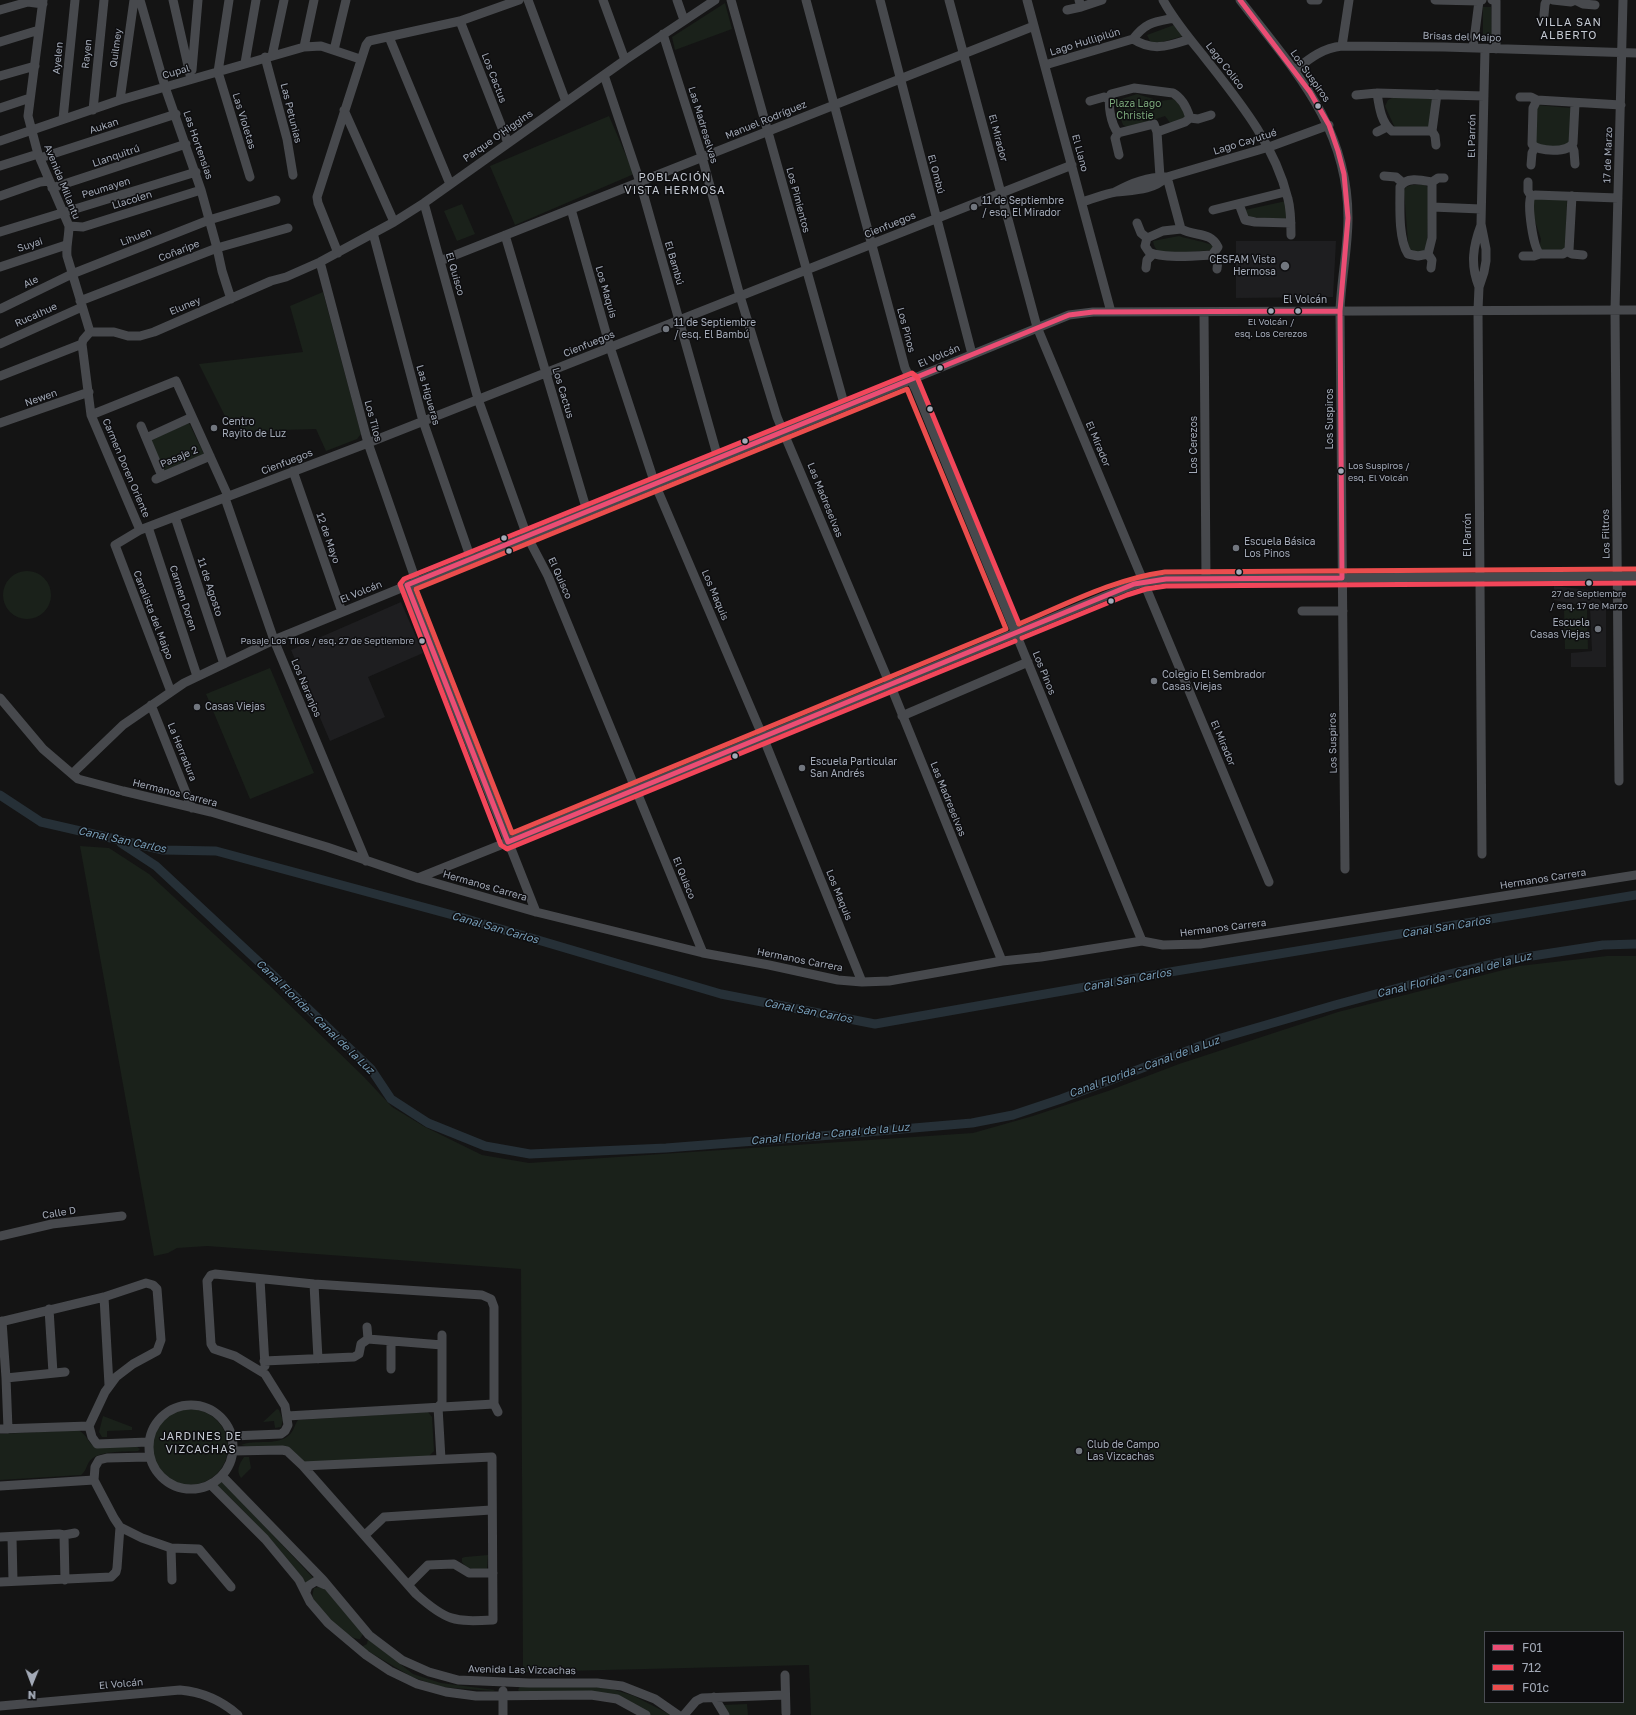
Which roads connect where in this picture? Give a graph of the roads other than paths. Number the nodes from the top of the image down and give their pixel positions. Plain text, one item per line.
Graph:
1 (75, 0) edge
2 (104, 0) edge
3 (134, 0) edge
4 (140, 0) edge
5 (172, 0) edge
6 (198, 0) edge
7 (229, 0) edge
8 (256, 0) edge
9 (284, 0) edge
10 (314, 0) edge
11 (346, 0) edge
12 (519, 0) edge
13 (528, 0) edge
14 (603, 0) edge
15 (677, 0) edge
16 (716, 0) edge
17 (731, 0) edge
18 (806, 0) edge
19 (880, 0) edge
20 (949, 0) edge
21 (1027, 0) edge
22 (1102, 0) edge
23 (1163, 0) edge
24 (1240, 0) edge
25 (1311, 0) edge
26 (1318, 0) edge
27 (1348, 0) edge
28 (1435, 0) edge
29 (1438, 0) edge
30 (1492, 0) edge
31 (1548, 0) edge
32 (1553, 0) edge
33 (1575, 0) edge
34 (1623, 0) edge
35 (1480, 1) edge
36 (43, 2) edge
37 (1080, 3) edge
38 (1595, 5) dead end
39 (0, 10) edge
40 (1067, 10) dead end
41 (1544, 15) dead end
42 (1174, 18) junction
43 (684, 20) junction
44 (460, 21) junction
45 (1034, 26) junction
46 (39, 30) junction
47 (663, 34) junction
48 (389, 37) junction
49 (1133, 39) junction
50 (1190, 39) junction
51 (0, 42) edge
52 (1342, 46) junction
53 (304, 47) junction
54 (1473, 48) junction
55 (1485, 49) junction
56 (1496, 49) junction
57 (334, 50) junction
58 (963, 53) junction
59 (1622, 53) junction
60 (1636, 53) edge
61 (268, 57) junction
62 (360, 59) junction
63 (625, 60) junction
64 (245, 63) junction
65 (1045, 65) junction
66 (35, 66) junction
67 (1295, 70) junction
68 (218, 72) junction
69 (604, 75) junction
70 (0, 76) edge
71 (899, 78) junction
72 (191, 79) junction
73 (165, 87) junction
74 (1377, 93) junction
75 (1437, 94) junction
76 (1356, 95) dead end
77 (1484, 96) junction
78 (1520, 96) dead end
79 (30, 98) junction
80 (1109, 99) junction
81 (120, 100) junction
82 (1537, 100) junction
83 (1090, 101) dead end
84 (566, 102) junction
85 (1575, 104) junction
86 (835, 105) junction
87 (1621, 105) junction
88 (0, 108) edge
89 (93, 110) junction
90 (344, 110) junction
91 (176, 114) junction
92 (1211, 114) dead end
93 (1190, 118) junction
94 (63, 119) junction
95 (1328, 125) junction
96 (1387, 128) junction
97 (31, 130) junction
98 (768, 130) junction
99 (1432, 131) junction
100 (1157, 132) junction
101 (1377, 132) dead end
102 (1118, 133) junction
103 (0, 141) edge
104 (508, 143) junction
105 (186, 144) junction
106 (1436, 145) dead end
107 (1572, 146) junction
108 (1269, 147) junction
109 (1535, 147) junction
110 (1119, 155) dead end
111 (39, 156) junction
112 (702, 157) junction
113 (1575, 164) dead end
114 (1072, 165) junction
115 (1531, 165) dead end
116 (0, 166) edge
117 (196, 172) junction
118 (293, 175) dead end
119 (1384, 176) dead end
120 (250, 177) dead end
121 (1163, 177) junction
122 (1444, 178) dead end
123 (640, 182) junction
124 (1432, 182) junction
125 (1528, 182) dead end
126 (1402, 183) junction
127 (450, 184) junction
128 (51, 185) junction
129 (201, 190) junction
130 (1285, 192) junction
131 (1001, 193) junction
132 (0, 196) edge
133 (1531, 196) junction
134 (1572, 196) junction
135 (1618, 198) junction
136 (276, 200) dead end
137 (1082, 202) junction
138 (424, 203) junction
139 (1239, 204) junction
140 (1432, 207) junction
141 (572, 209) junction
142 (1481, 209) junction
143 (1213, 210) dead end
144 (63, 212) junction
145 (937, 218) junction
146 (209, 220) junction
147 (394, 222) junction
148 (1137, 223) dead end
149 (1291, 223) junction
150 (1481, 224) junction
151 (69, 226) junction
152 (288, 228) dead end
153 (1181, 229) junction
154 (0, 232) edge
155 (373, 233) junction
156 (505, 235) junction
157 (1291, 235) dead end
158 (1147, 238) junction
159 (66, 244) junction
160 (871, 244) junction
161 (217, 248) junction
162 (1568, 252) junction
163 (338, 253) junction
164 (1153, 254) junction
165 (1428, 254) junction
166 (1540, 254) junction
167 (1212, 255) junction
168 (1583, 255) dead end
169 (1523, 256) dead end
170 (440, 261) junction
171 (320, 262) junction
172 (0, 267) edge
173 (1146, 268) dead end
174 (1432, 268) dead end
175 (1217, 269) dead end
176 (806, 270) junction
177 (72, 274) junction
178 (286, 277) joint
179 (1479, 287) junction
180 (740, 296) junction
181 (231, 299) junction
182 (81, 304) junction
183 (0, 309) edge
184 (1478, 310) junction
185 (1615, 310) junction
186 (1636, 310) edge
187 (1340, 311) junction
188 (1111, 312) junction
189 (1204, 312) junction
190 (679, 321) junction
191 (1037, 327) junction
192 (90, 332) junction
193 (0, 344) edge
194 (82, 344) junction
195 (610, 347) junction
196 (972, 354) junction
197 (546, 373) junction
198 (0, 376) edge
199 (911, 380) junction
200 (89, 392) junction
201 (478, 399) junction
202 (845, 406) junction
203 (92, 415) junction
204 (192, 417) junction
205 (423, 421) junction
206 (0, 424) edge
207 (141, 426) dead end
208 (784, 431) junction
209 (146, 438) junction
210 (368, 443) junction
211 (210, 456) junction
212 (718, 458) junction
213 (293, 472) junction
214 (655, 484) junction
215 (226, 497) junction
216 (587, 511) junction
217 (175, 516) junction
218 (144, 529) junction
219 (527, 536) junction
220 (115, 545) joint
221 (471, 559) junction
222 (1618, 576) junction
223 (1636, 576) edge
224 (1480, 577) junction
225 (1342, 578) junction
226 (1206, 579) junction
227 (416, 582) junction
228 (1144, 582) junction
229 (407, 585) junction
230 (1302, 611) dead end
231 (1343, 611) junction
232 (342, 612) junction
233 (1016, 634) junction
234 (274, 640) junction
235 (1028, 662) junction
236 (224, 664) junction
237 (197, 676) junction
238 (890, 685) junction
239 (171, 692) junction
240 (0, 698) edge
241 (151, 705) junction
242 (902, 716) junction
243 (763, 738) junction
244 (72, 774) junction
245 (1619, 781) dead end
246 (636, 790) junction
247 (192, 808) junction
248 (508, 842) junction
249 (1482, 854) dead end
250 (366, 860) junction
251 (1345, 869) dead end
252 (1636, 875) edge
253 (418, 878) junction
254 (1269, 882) dead end
255 (536, 912) junction
256 (1142, 941) junction
257 (703, 953) junction
258 (1002, 961) junction
259 (862, 982) junction
260 (122, 1216) dead end
261 (0, 1236) edge
262 (260, 1279) junction
263 (314, 1284) junction
264 (104, 1297) junction
265 (49, 1310) junction
266 (1, 1322) edge
267 (368, 1327) dead end
268 (368, 1339) junction
269 (391, 1342) junction
270 (318, 1359) junction
271 (264, 1361) junction
272 (391, 1369) dead end
273 (64, 1372) dead end
274 (53, 1373) junction
275 (265, 1374) junction
276 (6, 1378) junction
277 (109, 1385) junction
278 (438, 1407) junction
279 (287, 1416) junction
280 (89, 1426) junction
281 (4, 1429) edge
282 (232, 1436) junction
283 (148, 1442) junction
284 (233, 1451) junction
285 (149, 1457) junction
286 (441, 1458) junction
287 (304, 1466) junction
288 (222, 1476) junction
289 (94, 1480) junction
290 (211, 1485) junction
291 (0, 1486) edge
292 (491, 1510) junction
293 (120, 1527) junction
294 (75, 1533) dead end
295 (64, 1535) junction
296 (365, 1535) junction
297 (0, 1537) edge
298 (12, 1537) junction
299 (171, 1548) junction
300 (493, 1573) junction
301 (65, 1580) junction
302 (172, 1580) dead end
303 (0, 1582) edge
304 (13, 1582) junction
305 (408, 1585) junction
306 (328, 1586) junction
307 (231, 1587) dead end
308 (306, 1592) junction
309 (369, 1635) junction
310 (355, 1645) junction
311 (785, 1675) dead end
312 (503, 1682) junction
313 (785, 1695) junction
314 (503, 1696) junction
315 (714, 1697) junction
316 (0, 1706) edge
317 (786, 1713) dead end
318 (238, 1715) edge
319 (503, 1715) edge
320 (646, 1715) edge
321 (678, 1715) edge
322 (684, 1715) edge
323 (725, 1715) edge

1 - 94 street, Ayelen
2 - 89 street, Rayen
3 - 81 street, Quilmey
4 - 73 street, Las Hortensias
5 - 72 street
6 - 72 street
7 - 68 street
8 - 64 street
9 - 61 street
10 - 53 street
11 - 57 street
12 - 44 street
13 - 84 street
14 - 63 street
15 - 43 street
16 - 43 street, Parque O'Higgins
17 - 98 street, Los Pimientos
18 - 86 street, Los Pinos
19 - 71 street, El Ombú
20 - 58 street, El Mirador
21 - 45 street, El Llano
22 - 37 street
23 - 42 street, Lago Colico
24 - 67 street, Los Suspiros
25 - 26 street
27 - 52 street
28 - 29 street
29 - 35 street
30 - 56 street
31 - 41 street
32 - 33 street
33 - 38 street
34 - 59 street, 17 de Marzo
35 - 54 street
36 - 39 street
36 - 46 street, Avenida Millantu
37 - 40 street
42 - 49 street, Lago Hullipilún
42 - 50 street, Lago Colico
43 - 47 street, Parque O'Higgins
44 - 48 street
44 - 104 street, Los Cactus
45 - 58 street, Manuel Rodríguez
45 - 65 street, El Llano
46 - 51 street
46 - 66 street, Avenida Millantu
47 - 63 street, Parque O'Higgins
47 - 112 street, Las Madreselvas
48 - 62 street
48 - 127 street
49 - 50 street, Lago Hullipilún
49 - 65 street, Lago Hullipilún
50 - 108 street, Lago Colico
52 - 54 street, Brisas del Maipo
52 - 67 street, Brisas del Maipo
53 - 57 street, Cupal
53 - 61 street, Cupal
54 - 55 street, Brisas del Maipo
55 - 56 street, Brisas del Maipo
55 - 77 street, El Parrón
56 - 59 street, Brisas del Maipo
57 - 62 street, Cupal
58 - 71 street, Manuel Rodríguez
58 - 131 street, El Mirador
59 - 60 street, Brisas del Maipo
59 - 87 street, 17 de Marzo
61 - 64 street, Cupal
61 - 118 street, Las Petunias
62 - 90 street
63 - 69 street, Parque O'Higgins
64 - 68 street, Cupal
65 - 114 street, El Llano
66 - 70 street
66 - 79 street, Avenida Millantu
67 - 95 street, Los Suspiros
68 - 72 street, Cupal
68 - 120 street, Las Violetas
69 - 84 street, Parque O'Higgins
69 - 123 street, El Bambú
71 - 86 street, Manuel Rodríguez
71 - 145 street, El Ombú
72 - 73 street, Cupal
73 - 81 street, Cupal
73 - 91 street, Las Hortensias
74 - 75 street
74 - 76 street
74 - 96 street
75 - 77 street
75 - 99 street
77 - 142 street, El Parrón
78 - 82 street
79 - 88 street
79 - 97 street, Avenida Millantu
80 - 83 street
80 - 93 street
80 - 102 street
81 - 89 street, Cupal
82 - 85 street
82 - 109 street
84 - 104 street, Parque O'Higgins
85 - 87 street
85 - 107 street
86 - 98 street, Manuel Rodríguez
86 - 160 street, Los Pinos
87 - 135 street, 17 de Marzo
89 - 94 street, Cupal
90 - 147 street
90 - 163 street
91 - 105 street, Las Hortensias
91 - 111 street, Aukan
92 - 93 street
93 - 100 street
94 - 97 street, Cupal
95 - 108 street, Lago Cayutué
95 - 187 street, Los Suspiros
96 - 99 street
96 - 101 street
97 - 103 street, Cupal
97 - 111 street, Avenida Millantu
98 - 112 street, Manuel Rodríguez
98 - 176 street, Los Pimientos
99 - 106 street
100 - 102 street
100 - 121 street
102 - 110 street
104 - 127 street, Parque O'Higgins
105 - 117 street, Las Hortensias
105 - 128 street, Llanquitrú
107 - 109 street
107 - 113 street
108 - 121 street, Lago Cayutué
108 - 130 street, Lago Colico
109 - 115 street
111 - 116 street, Aukan
111 - 128 street, Avenida Millantu
112 - 123 street, Manuel Rodríguez
112 - 180 street, Las Madreselvas
114 - 131 street, Cienfuegos
114 - 137 street, El Llano
117 - 129 street, Las Hortensias
117 - 144 street, Peumayen
119 - 126 street
121 - 137 street, Lago Cayutué
121 - 153 street
122 - 124 street
123 - 141 street, Manuel Rodríguez
123 - 190 street, El Bambú
124 - 126 street
124 - 140 street
125 - 133 street
126 - 165 street
127 - 138 street, Parque O'Higgins
128 - 132 street, Llanquitrú
128 - 144 street, Avenida Millantu
129 - 146 street, Las Hortensias
129 - 151 street, Llacolen
130 - 139 street
130 - 149 street, Lago Colico
131 - 145 street, Cienfuegos
131 - 191 street, El Mirador
133 - 134 street
133 - 166 street
134 - 135 street
134 - 162 street
135 - 185 street, 17 de Marzo
136 - 146 street, Lihuen
137 - 188 street, El Llano
138 - 147 street, Parque O'Higgins
138 - 170 street, El Quisco
139 - 143 street
139 - 149 street
140 - 142 street
140 - 165 street
141 - 156 street, Manuel Rodríguez
141 - 195 street, Los Maquis
142 - 150 street, El Parrón
144 - 151 street, Avenida Millantu
144 - 154 street, Peumayen
145 - 160 street, Cienfuegos
145 - 196 street, El Ombú
146 - 161 street, Las Hortensias
146 - 177 street, Lihuen
147 - 155 street, Parque O'Higgins
148 - 158 street
149 - 157 street, Lago Colico
150 - 179 street, El Parrón
150 - 179 street, El Parrón
151 - 159 street, Avenida Millantu
152 - 161 street, Coñaripe
153 - 158 street
153 - 167 street
155 - 163 street, Parque O'Higgins
155 - 205 street, Las Higueras
156 - 170 street, Manuel Rodríguez
156 - 197 street, Los Cactus
158 - 164 street
159 - 172 street, Suyai
159 - 177 street, Avenida Millantu
160 - 176 street, Cienfuegos
160 - 199 street, Los Pinos
161 - 181 street, Las Hortensias
161 - 182 street, Coñaripe
162 - 166 street
162 - 168 street
163 - 171 street, Parque O'Higgins
164 - 167 street
164 - 173 street
165 - 174 street
166 - 169 street
167 - 175 street
170 - 201 street, El Quisco
171 - 178 street, Parque O'Higgins
171 - 210 street, Los Tilos
176 - 180 street, Cienfuegos
176 - 202 street, Los Pimientos
177 - 182 street, Avenida Millantu
177 - 183 street, Ale
178 - 181 street, Eluney
179 - 184 street, El Parrón
180 - 190 street, Cienfuegos
180 - 208 street, Las Madreselvas
181 - 192 street, Eluney
182 - 192 street, Avenida Millantu
182 - 193 street, Rucalhue
184 - 185 street, El Volcán
184 - 187 street, El Volcán
184 - 224 street, El Parrón
185 - 186 street, El Volcán
185 - 222 street, Los Filtros
187 - 189 street, El Volcán
187 - 225 street, Los Suspiros
188 - 189 street, El Volcán
188 - 191 street, El Volcán
189 - 226 street, Los Cerezos
190 - 195 street, Cienfuegos
190 - 212 street, El Bambú
191 - 196 street, El Volcán
191 - 228 street, El Mirador
192 - 194 street
194 - 198 street
194 - 200 street
195 - 197 street, Cienfuegos
195 - 214 street, Los Maquis
196 - 199 street, El Volcán
197 - 201 street, Cienfuegos
197 - 216 street, Los Cactus
199 - 202 street, El Volcán
199 - 233 street, Los Pinos
200 - 203 street
200 - 206 street, Newen
201 - 205 street, Cienfuegos
201 - 219 street, El Quisco
202 - 208 street, El Volcán
203 - 204 street, Los Naranjos
203 - 218 street, Carmen Doren Oriente
204 - 209 street
204 - 211 street, Los Naranjos
205 - 210 street, Cienfuegos
205 - 221 street, Las Higueras
207 - 209 street
208 - 212 street, El Volcán
208 - 238 street, Las Madreselvas
209 - 211 street, Pasaje 2
210 - 213 street, Cienfuegos
210 - 227 street, Los Tilos
211 - 215 street, Los Naranjos
212 - 214 street, El Volcán
213 - 215 street, Cienfuegos
213 - 232 street, 12 de Mayo
214 - 216 street, El Volcán
214 - 243 street, Los Maquis
215 - 217 street, Cienfuegos
215 - 234 street, Los Naranjos
216 - 219 street, El Volcán
217 - 218 street, Cienfuegos
217 - 236 street, 11 de Agosto
218 - 220 street, Cienfuegos
218 - 237 street, Carmen Doren
219 - 221 street, El Volcán
219 - 246 street, El Quisco
220 - 239 street, Canalista del Maipo
221 - 227 street, El Volcán
222 - 223 street
222 - 224 street
222 - 245 street, Los Filtros
224 - 225 street
224 - 249 street, El Parrón
225 - 226 street
225 - 231 street, Los Suspiros
226 - 228 street
227 - 229 street, El Volcán
228 - 233 street
228 - 254 street, El Mirador
229 - 232 street, El Volcán
229 - 248 street
230 - 231 street
231 - 251 street, Los Suspiros
232 - 234 street, El Volcán
233 - 235 street, Los Pinos
233 - 238 street
234 - 236 street, El Volcán
234 - 250 street, Los Naranjos
235 - 242 street
235 - 256 street, Los Pinos
236 - 237 street, El Volcán
237 - 239 street, El Volcán
238 - 242 street, Las Madreselvas
238 - 243 street
239 - 241 street, El Volcán
240 - 244 street, Hermanos Carrera
241 - 244 street, El Volcán
241 - 247 street, La Herradura
242 - 258 street, Las Madreselvas
243 - 246 street
243 - 259 street, Los Maquis
244 - 247 street, Hermanos Carrera
246 - 248 street
246 - 257 street, El Quisco
247 - 250 street, Hermanos Carrera
248 - 253 street
248 - 255 street
250 - 253 street, Hermanos Carrera
252 - 256 street, Hermanos Carrera
253 - 255 street, Hermanos Carrera
255 - 257 street, Hermanos Carrera
256 - 258 street, Hermanos Carrera
257 - 259 street, Hermanos Carrera
258 - 259 street, Hermanos Carrera
260 - 261 street, Calle D
262 - 263 street
262 - 271 street
262 - 275 street
263 - 270 street
263 - 278 street
264 - 265 street
264 - 277 street
264 - 277 street
265 - 266 street
265 - 274 street
266 - 276 street
267 - 268 street
268 - 269 street
268 - 270 street
269 - 272 street
269 - 278 street
270 - 271 street
271 - 275 street
273 - 274 street
274 - 276 street
275 - 279 street
276 - 281 street
277 - 280 street
278 - 279 street
278 - 286 street
279 - 282 street
280 - 281 street
280 - 283 street
282 - 283 street
282 - 284 street
283 - 285 street
284 - 287 street
284 - 288 street
285 - 289 street
285 - 290 street
286 - 287 street
286 - 292 street
287 - 296 street
288 - 290 street
288 - 306 street, Avenida Las Vizcachas
289 - 291 street
289 - 293 street
290 - 308 street
292 - 296 street
292 - 300 street
293 - 299 street
293 - 301 street
294 - 295 street
295 - 298 street
295 - 301 street
296 - 305 street
297 - 298 street
298 - 304 street
299 - 302 street
299 - 307 street
300 - 305 street
300 - 305 street
301 - 304 street
303 - 304 street
306 - 308 street
306 - 309 street, Avenida Las Vizcachas
308 - 310 street
309 - 310 street
309 - 312 street, Avenida Las Vizcachas
310 - 314 street
311 - 313 street
312 - 314 street
312 - 321 street, Avenida Las Vizcachas
313 - 315 street
313 - 317 street
314 - 319 street
314 - 320 street
315 - 322 street
315 - 323 street
316 - 318 street, El Volcán

